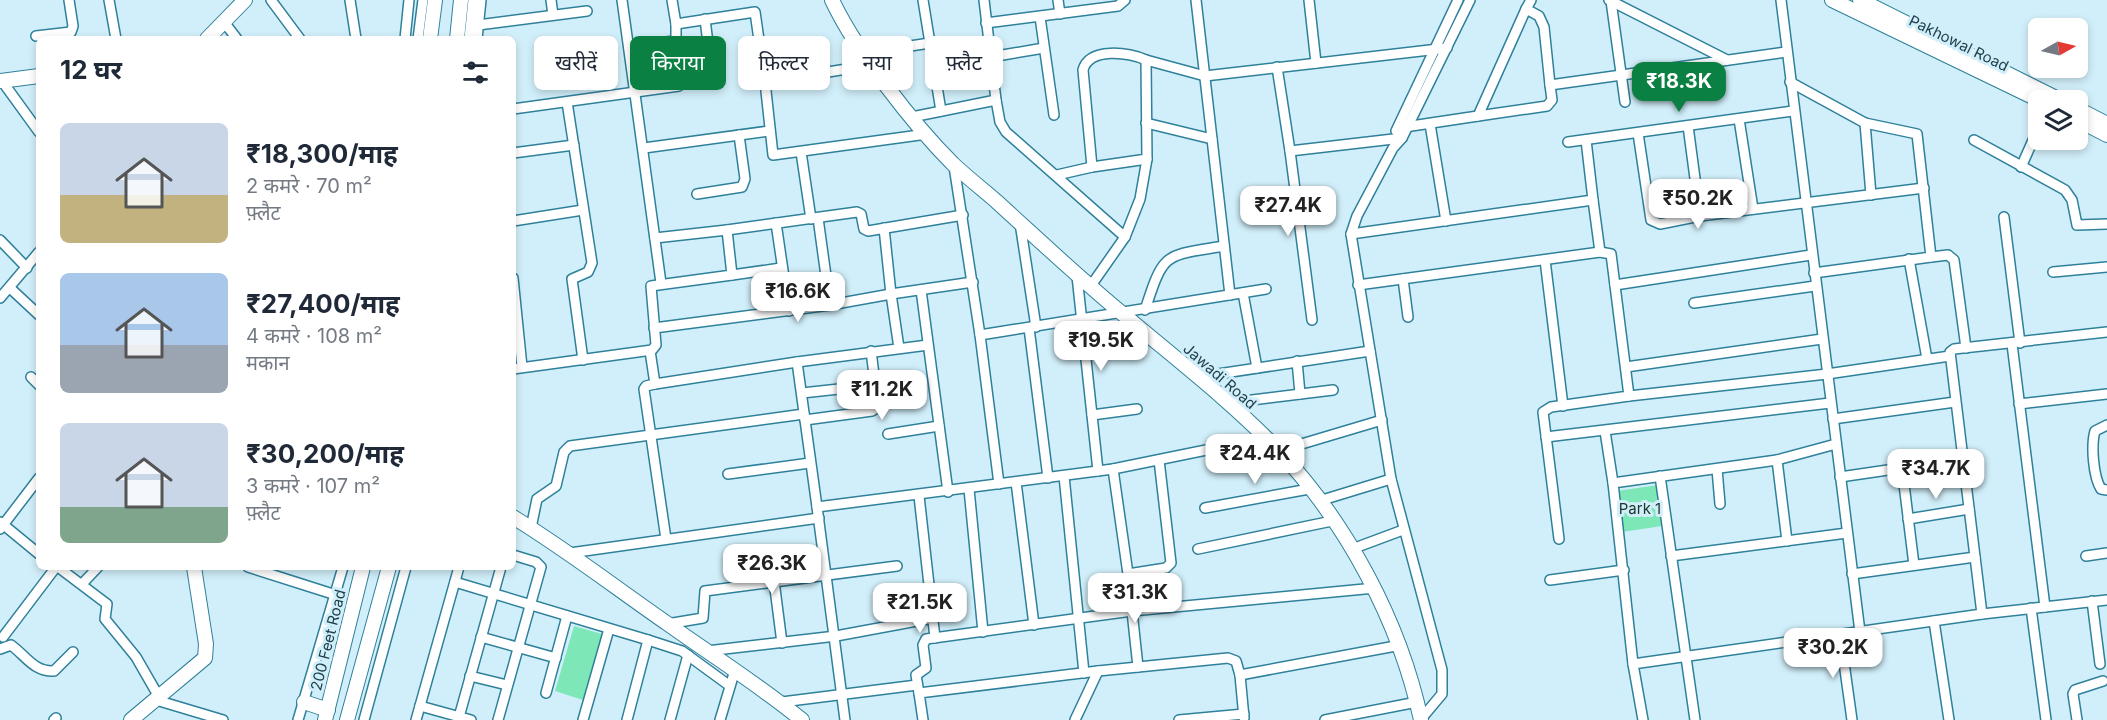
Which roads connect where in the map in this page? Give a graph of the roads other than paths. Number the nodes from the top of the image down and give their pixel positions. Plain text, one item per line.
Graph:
1 (69, 0) edge
2 (109, 0) edge
3 (245, 0) edge
4 (271, 0) edge
5 (350, 0) edge
6 (409, 0) edge
7 (423, 0) edge
8 (435, 0) edge
9 (461, 0) edge
10 (472, 0) edge
11 (481, 0) edge
12 (551, 0) edge
13 (622, 0) edge
14 (672, 0) edge
15 (835, 0) edge
16 (923, 0) edge
17 (984, 0) edge
18 (1058, 0) edge
19 (1125, 0) edge
20 (1196, 0) edge
21 (1309, 0) edge
22 (1458, 0) edge
23 (1470, 0) edge
24 (1781, 0) edge
25 (1832, 0) edge
26 (1860, 0) edge
27 (1610, 1) edge
28 (1528, 4) edge
29 (587, 11) dead end
30 (1060, 14) junction
31 (553, 15) junction
32 (1040, 17) junction
33 (705, 20) junction
34 (224, 22) junction
35 (986, 23) junction
36 (676, 24) junction
37 (478, 25) junction
38 (36, 36) dead end
39 (115, 36) edge
40 (210, 36) edge
41 (235, 36) edge
42 (298, 36) edge
43 (356, 36) edge
44 (405, 36) edge
45 (418, 36) edge
46 (430, 36) edge
47 (457, 36) edge
48 (469, 36) edge
49 (477, 36) edge
50 (707, 36) edge
51 (758, 36) edge
52 (852, 36) edge
53 (929, 36) edge
54 (988, 36) edge
55 (628, 48) junction
56 (1044, 48) junction
57 (1447, 48) junction
58 (1434, 49) junction
59 (1786, 52) junction
60 (1003, 55) edge
61 (1146, 60) junction
62 (1726, 60) junction
63 (1316, 63) junction
64 (1277, 67) junction
65 (1622, 75) junction
66 (36, 76) edge
67 (1205, 76) junction
68 (1, 81) edge
69 (1790, 82) junction
70 (1550, 85) junction
71 (650, 90) edge
72 (766, 90) edge
73 (892, 90) edge
74 (938, 90) edge
75 (995, 90) edge
76 (2040, 90) edge
77 (636, 92) junction
78 (2028, 95) edge
79 (996, 100) junction
80 (567, 102) junction
81 (1626, 102) dead end
82 (516, 109) edge
83 (941, 111) junction
84 (1793, 111) junction
85 (2088, 114) edge
86 (1054, 115) dead end
87 (1478, 116) junction
88 (912, 117) junction
89 (1739, 119) junction
90 (1146, 123) junction
91 (1865, 123) junction
92 (1430, 124) junction
93 (2107, 124) edge
94 (2088, 125) edge
95 (1688, 126) junction
96 (1402, 127) junction
97 (36, 128) edge
98 (769, 131) junction
99 (1638, 133) junction
100 (927, 134) junction
101 (739, 135) junction
102 (2107, 135) edge
103 (1212, 139) junction
104 (1586, 140) junction
105 (1974, 140) dead end
106 (1396, 141) junction
107 (1568, 142) dead end
108 (574, 145) junction
109 (644, 148) junction
110 (2029, 150) edge
111 (1290, 151) junction
112 (801, 152) junction
113 (516, 153) edge
114 (1147, 159) junction
115 (954, 165) junction
116 (1092, 167) junction
117 (2021, 167) junction
118 (1057, 176) junction
119 (1924, 188) junction
120 (697, 194) dead end
121 (1871, 195) junction
122 (1593, 200) junction
123 (1805, 203) junction
124 (1753, 209) junction
125 (583, 210) junction
126 (963, 215) junction
127 (1700, 216) junction
128 (2004, 217) dead end
129 (814, 219) junction
130 (516, 220) edge
131 (1446, 220) junction
132 (776, 223) junction
133 (1020, 223) junction
134 (2107, 224) edge
135 (884, 228) junction
136 (727, 230) junction
137 (1351, 234) junction
138 (1125, 237) junction
139 (655, 238) junction
140 (0, 240) edge
141 (1224, 246) junction
142 (1600, 252) junction
143 (1811, 255) junction
144 (36, 256) edge
145 (1931, 256) junction
146 (1909, 259) junction
147 (1545, 260) junction
148 (2107, 267) edge
149 (27, 268) junction
150 (782, 268) junction
151 (2053, 272) dead end
152 (1814, 273) junction
153 (732, 275) junction
154 (1077, 276) junction
155 (1402, 279) junction
156 (973, 282) junction
157 (661, 283) junction
158 (1359, 285) junction
159 (1615, 285) junction
160 (1815, 286) junction
161 (1090, 287) junction
162 (10, 288) junction
163 (1266, 289) dead end
164 (921, 290) junction
165 (1243, 293) junction
166 (891, 294) junction
167 (1230, 295) junction
168 (0, 298) edge
169 (1694, 303) dead end
170 (830, 305) junction
171 (1145, 310) junction
172 (789, 311) junction
173 (36, 312) edge
174 (1123, 314) junction
175 (1408, 317) dead end
176 (1082, 320) junction
177 (1312, 320) dead end
178 (654, 328) junction
179 (1033, 328) junction
180 (516, 332) edge
181 (2107, 332) edge
182 (980, 335) junction
183 (1822, 339) junction
184 (2016, 343) junction
185 (928, 345) junction
186 (899, 348) junction
187 (1966, 348) junction
188 (650, 351) junction
189 (871, 351) junction
190 (1370, 351) junction
191 (1950, 356) junction
192 (1927, 359) junction
193 (584, 360) junction
194 (1297, 361) junction
195 (797, 362) junction
196 (1626, 367) junction
197 (518, 368) edge
198 (1257, 368) junction
199 (1827, 374) junction
200 (1198, 377) junction
201 (31, 378) dead end
202 (36, 382) edge
203 (655, 384) junction
204 (876, 385) junction
205 (1333, 390) dead end
206 (802, 393) junction
207 (1300, 394) junction
208 (2107, 394) edge
209 (1629, 396) junction
210 (1955, 402) junction
211 (1228, 403) junction
212 (1830, 403) junction
213 (2019, 404) junction
214 (1563, 406) junction
215 (1137, 409) dead end
216 (1092, 415) junction
217 (805, 417) junction
218 (1833, 419) junction
219 (1382, 420) junction
220 (2107, 425) edge
221 (939, 426) junction
222 (1605, 430) junction
223 (888, 434) dead end
224 (653, 436) junction
225 (1546, 437) junction
226 (1266, 438) junction
227 (1836, 444) junction
228 (1278, 451) junction
229 (1963, 459) junction
230 (1158, 460) junction
231 (1777, 460) junction
232 (810, 463) junction
233 (1902, 468) junction
234 (1113, 469) junction
235 (1717, 469) junction
236 (1098, 471) junction
237 (728, 474) dead end
238 (1064, 476) junction
239 (1660, 476) junction
240 (1840, 477) junction
241 (1047, 478) junction
242 (1392, 479) junction
243 (36, 482) edge
244 (1016, 482) junction
245 (1613, 483) junction
246 (999, 484) junction
247 (969, 489) junction
248 (1309, 489) junction
249 (2107, 490) edge
250 (948, 492) junction
251 (919, 496) junction
252 (1318, 501) junction
253 (1720, 504) dead end
254 (818, 507) junction
255 (1205, 508) dead end
256 (1969, 509) junction
257 (819, 518) junction
258 (516, 519) edge
259 (1908, 519) junction
260 (1332, 521) junction
261 (1, 525) edge
262 (531, 528) junction
263 (1403, 530) junction
264 (1847, 533) junction
265 (1559, 539) dead end
266 (666, 540) junction
267 (1787, 541) junction
268 (1198, 549) dead end
269 (1352, 549) junction
270 (36, 552) edge
271 (570, 553) junction
272 (2107, 553) edge
273 (516, 556) edge
274 (1671, 556) junction
275 (1975, 556) junction
276 (2086, 556) dead end
277 (1914, 565) junction
278 (897, 566) dead end
279 (55, 570) edge
280 (61, 570) edge
281 (95, 570) edge
282 (194, 570) edge
283 (265, 570) edge
284 (342, 570) edge
285 (362, 570) edge
286 (388, 570) edge
287 (405, 570) edge
288 (458, 570) edge
289 (500, 570) edge
290 (1624, 570) junction
291 (827, 574) junction
292 (1128, 574) junction
293 (1852, 574) junction
294 (1550, 580) dead end
295 (774, 581) junction
296 (455, 582) junction
297 (82, 584) junction
298 (1375, 588) junction
299 (336, 594) junction
300 (493, 594) junction
301 (2107, 600) edge
302 (2092, 601) junction
303 (529, 605) junction
304 (2045, 607) junction
305 (2031, 608) junction
306 (1132, 611) junction
307 (1982, 614) junction
308 (567, 616) junction
309 (933, 618) junction
310 (1080, 619) junction
311 (1934, 621) junction
312 (667, 624) junction
313 (1034, 625) junction
314 (609, 629) junction
315 (983, 632) junction
316 (1860, 632) junction
317 (1840, 634) junction
318 (836, 636) junction
319 (3, 637) dead end
320 (481, 637) junction
321 (935, 638) junction
322 (648, 640) junction
323 (782, 643) junction
324 (1401, 645) junction
325 (518, 646) junction
326 (0, 649) edge
327 (74, 651) dead end
328 (707, 651) junction
329 (688, 655) junction
330 (1685, 657) junction
331 (556, 658) junction
332 (1634, 664) junction
333 (2100, 664) dead end
334 (1138, 666) junction
335 (735, 670) junction
336 (1098, 671) junction
337 (1084, 674) junction
338 (1240, 675) junction
339 (470, 676) junction
340 (2103, 681) dead end
341 (507, 685) junction
342 (730, 686) junction
343 (918, 689) junction
344 (546, 693) dead end
345 (842, 695) junction
346 (157, 698) junction
347 (304, 702) junction
348 (782, 702) junction
349 (1417, 702) junction
350 (420, 706) junction
351 (327, 715) edge
352 (194, 716) edge
353 (459, 717) junction
354 (1244, 717) edge
355 (800, 719) edge
356 (131, 720) edge
357 (223, 720) edge
358 (298, 720) edge
359 (346, 720) edge
360 (364, 720) edge
361 (416, 720) edge
362 (471, 720) edge
363 (498, 720) edge
364 (584, 720) edge
365 (627, 720) edge
366 (670, 720) edge
367 (720, 720) edge
368 (845, 720) edge
369 (923, 720) edge
370 (1075, 720) edge
371 (1179, 720) edge
372 (1326, 720) edge
373 (1421, 720) edge
374 (1643, 720) edge
375 (1695, 720) edge
376 (1852, 720) edge
377 (1949, 720) edge
378 (2046, 720) edge
379 (2077, 720) edge

1 - 38 street
2 - 39 street
3 - 34 street
4 - 42 street
5 - 43 street
6 - 44 street
7 - 45 street
8 - 46 street
9 - 47 street
10 - 48 street
11 - 37 street
12 - 31 street
13 - 55 street
14 - 36 street
15 - 52 street, Jawadi Road
16 - 53 street
17 - 35 street
18 - 30 street
19 - 30 street
20 - 67 street
21 - 63 street
22 - 58 street
23 - 57 street
24 - 59 street
25 - 78 street, Pakhowal Road
26 - 76 street, Pakhowal Road
27 - 62 street
27 - 65 street
28 - 70 street
28 - 87 street
29 - 31 street
30 - 32 street
31 - 37 street
32 - 35 street
32 - 56 street
33 - 36 street
33 - 50 street
33 - 51 street
34 - 40 street
34 - 41 street
35 - 54 street
36 - 55 street
37 - 49 street
55 - 77 street
56 - 60 street
56 - 86 street
57 - 58 street
57 - 96 street
58 - 63 street
58 - 96 street
59 - 62 street
59 - 69 street
61 - 67 street
61 - 90 street
61 - 116 street
62 - 65 street
63 - 64 street
64 - 67 street
64 - 111 street
65 - 70 street
65 - 81 street
66 - 68 street
67 - 103 street
68 - 97 street
69 - 84 street
69 - 91 street
70 - 87 street
71 - 77 street
72 - 98 street
73 - 88 street, Jawadi Road
74 - 83 street
75 - 79 street
77 - 80 street
77 - 109 street
79 - 83 street
79 - 118 street
80 - 82 street
80 - 108 street
83 - 88 street
84 - 89 street
84 - 123 street
85 - 93 street
87 - 92 street
88 - 100 street, Jawadi Road
89 - 95 street
89 - 124 street
90 - 103 street
90 - 114 street
91 - 119 street
91 - 121 street
92 - 96 street
92 - 131 street
94 - 102 street
95 - 99 street
95 - 127 street
96 - 106 street
98 - 101 street
98 - 112 street
99 - 104 street
99 - 127 street
100 - 112 street
100 - 115 street, Jawadi Road
101 - 109 street
101 - 120 street
103 - 141 street
104 - 107 street
104 - 122 street
105 - 117 street
106 - 111 street
106 - 137 street
108 - 113 street
108 - 125 street
109 - 139 street
110 - 117 street
111 - 177 street
112 - 129 street
114 - 116 street
114 - 138 street
115 - 126 street
115 - 133 street, Jawadi Road
116 - 118 street
117 - 134 street
118 - 138 street
119 - 121 street
119 - 145 street
121 - 123 street
122 - 131 street
122 - 142 street
123 - 124 street
123 - 143 street
124 - 127 street
125 - 130 street
125 - 193 street
126 - 135 street
126 - 156 street
128 - 184 street
129 - 132 street
129 - 135 street
129 - 170 street
131 - 137 street
132 - 136 street
132 - 150 street
133 - 154 street, Jawadi Road
133 - 179 street
135 - 166 street
136 - 139 street
136 - 153 street
137 - 158 street
138 - 161 street
139 - 157 street
140 - 149 street
141 - 167 street
141 - 171 street
142 - 147 street
142 - 159 street
143 - 152 street
143 - 159 street
144 - 149 street
145 - 146 street
145 - 187 street
146 - 152 street
146 - 192 street
147 - 155 street
147 - 214 street
148 - 151 street
149 - 162 street
150 - 153 street
150 - 172 street
152 - 160 street
153 - 157 street
154 - 161 street, Jawadi Road
154 - 176 street
155 - 158 street
155 - 175 street
156 - 164 street
156 - 182 street
157 - 178 street
158 - 190 street
159 - 196 street
160 - 169 street
160 - 183 street
161 - 174 street, Jawadi Road
162 - 168 street
162 - 173 street
163 - 165 street
164 - 166 street
164 - 185 street
165 - 167 street
165 - 198 street
166 - 170 street
166 - 186 street
167 - 171 street
170 - 172 street
171 - 174 street
172 - 178 street
174 - 176 street
174 - 200 street, Jawadi Road
176 - 179 street
176 - 216 street
178 - 188 street
179 - 182 street
179 - 241 street
180 - 197 street
181 - 184 street
182 - 246 street
183 - 196 street
183 - 199 street
184 - 187 street
184 - 213 street
185 - 186 street
185 - 221 street
186 - 189 street
187 - 191 street
188 - 193 street
188 - 203 street
189 - 195 street
189 - 204 street
190 - 194 street
190 - 219 street
191 - 192 street
191 - 210 street
192 - 199 street
193 - 197 street
194 - 198 street
194 - 207 street
195 - 203 street
195 - 206 street
196 - 209 street
198 - 200 street
199 - 209 street
199 - 212 street
200 - 211 street, Jawadi Road
201 - 202 street
203 - 224 street
204 - 206 street
204 - 217 street
205 - 207 street
206 - 217 street
207 - 211 street
208 - 213 street
209 - 214 street
210 - 218 street
210 - 229 street
211 - 226 street, Jawadi Road
212 - 218 street
212 - 222 street
213 - 304 street
214 - 225 street
215 - 216 street
216 - 236 street
217 - 224 street
217 - 232 street
218 - 227 street
219 - 228 street
219 - 242 street
220 - 249 street
221 - 223 street
221 - 250 street
222 - 225 street
222 - 245 street
224 - 262 street
224 - 266 street
225 - 265 street
226 - 228 street, Jawadi Road
226 - 230 street
227 - 231 street
227 - 240 street
228 - 248 street, Jawadi Road
229 - 233 street
229 - 256 street
230 - 234 street
230 - 292 street
231 - 235 street
231 - 267 street
232 - 237 street
232 - 254 street
233 - 240 street
233 - 259 street
234 - 236 street
234 - 292 street
235 - 239 street
235 - 253 street
236 - 238 street
238 - 241 street
238 - 310 street
239 - 245 street
239 - 274 street
240 - 264 street
241 - 244 street
242 - 252 street
242 - 263 street
243 - 261 street
244 - 246 street
244 - 313 street
245 - 290 street
246 - 247 street
247 - 250 street
247 - 315 street
248 - 252 street, Jawadi Road
248 - 255 street
250 - 251 street
251 - 254 street
251 - 309 street
252 - 260 street, Jawadi Road
254 - 257 street
256 - 259 street
256 - 275 street
257 - 266 street
257 - 291 street
258 - 262 street
259 - 277 street
260 - 268 street
260 - 269 street, Jawadi Road
261 - 270 street
262 - 271 street
263 - 269 street
263 - 373 street
264 - 267 street
264 - 293 street
266 - 271 street
267 - 274 street
269 - 298 street, Jawadi Road
271 - 312 street
272 - 276 street
273 - 303 street
274 - 330 street
275 - 277 street
275 - 307 street
277 - 293 street
278 - 291 street
279 - 319 street
280 - 297 street
281 - 297 street
282 - 346 street
283 - 299 street
284 - 299 street
285 - 351 street, 200 Feet Road
286 - 359 street
287 - 360 street
288 - 296 street
289 - 300 street
290 - 294 street
290 - 332 street
291 - 295 street
291 - 318 street
292 - 306 street
293 - 316 street
295 - 312 street
295 - 323 street
296 - 300 street
296 - 350 street
297 - 346 street
298 - 306 street
298 - 324 street, Jawadi Road
299 - 347 street
300 - 303 street
300 - 320 street
301 - 302 street
302 - 304 street
302 - 333 street
303 - 308 street
303 - 325 street
304 - 305 street
305 - 307 street
305 - 378 street
306 - 310 street
306 - 334 street
307 - 311 street
308 - 314 street
308 - 331 street
309 - 318 street
309 - 321 street
310 - 313 street
310 - 337 street
311 - 316 street
311 - 377 street
312 - 328 street
313 - 315 street
314 - 322 street
314 - 364 street
315 - 321 street
316 - 317 street
317 - 330 street
317 - 376 street
318 - 323 street
318 - 345 street
320 - 325 street
320 - 339 street
321 - 343 street
322 - 329 street
322 - 365 street
323 - 328 street
324 - 338 street
324 - 349 street, Jawadi Road
325 - 331 street
325 - 341 street
326 - 327 street
328 - 335 street
329 - 342 street
329 - 366 street
330 - 332 street
330 - 375 street
331 - 344 street
332 - 374 street
334 - 336 street
334 - 338 street
335 - 342 street
335 - 348 street
336 - 337 street
336 - 370 street
337 - 343 street
338 - 354 street
339 - 341 street
339 - 353 street
340 - 379 street
341 - 363 street
342 - 367 street
343 - 345 street
343 - 369 street
345 - 348 street
345 - 368 street
346 - 352 street
346 - 356 street
347 - 351 street
347 - 358 street
348 - 355 street
349 - 372 street
349 - 373 street, Jawadi Road
350 - 353 street
350 - 361 street
352 - 357 street
353 - 362 street
354 - 371 street

